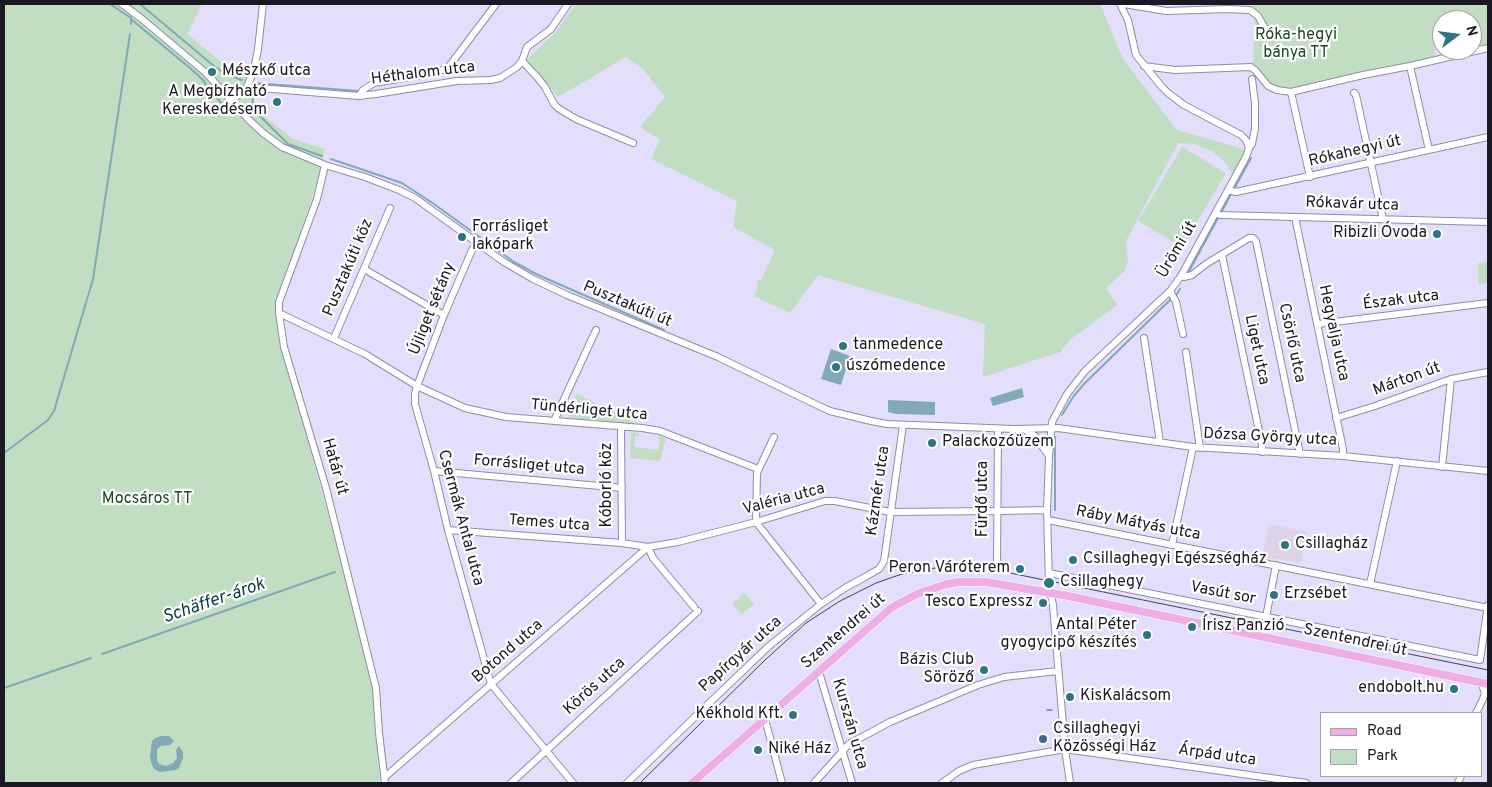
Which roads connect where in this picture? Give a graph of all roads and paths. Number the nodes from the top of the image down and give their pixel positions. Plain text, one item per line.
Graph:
1 (122, 4) edge
2 (262, 4) edge
3 (496, 4) edge
4 (568, 4) edge
5 (1120, 4) edge
6 (1124, 4) edge
7 (129, 6) edge
8 (1266, 30) dead end
9 (1488, 48) edge
10 (522, 60) junction
11 (1144, 66) junction
12 (1410, 66) junction
13 (1252, 79) dead end
14 (247, 87) junction
15 (1291, 92) junction
16 (1354, 93) dead end
17 (359, 96) junction
18 (232, 102) junction
19 (1488, 137) edge
20 (633, 143) dead end
21 (1249, 148) junction
22 (1429, 150) junction
23 (1371, 164) junction
24 (325, 165) junction
25 (1310, 177) junction
26 (1228, 190) junction
27 (390, 208) dead end
28 (1215, 213) junction
29 (1295, 216) junction
30 (1383, 219) junction
31 (1488, 222) edge
32 (477, 243) junction
33 (1222, 255) junction
34 (364, 269) junction
35 (1181, 276) junction
36 (1170, 291) junction
37 (1488, 303) edge
38 (279, 313) junction
39 (444, 315) junction
40 (1318, 324) junction
41 (596, 330) dead end
42 (1183, 334) dead end
43 (334, 338) junction
44 (1144, 338) dead end
45 (1186, 352) dead end
46 (1488, 372) edge
47 (1452, 378) junction
48 (417, 386) junction
49 (1336, 418) junction
50 (554, 421) junction
51 (903, 424) junction
52 (622, 426) junction
53 (1024, 429) junction
54 (1051, 429) junction
55 (998, 431) dead end
56 (774, 437) dead end
57 (1160, 442) junction
58 (1196, 448) junction
59 (1262, 452) junction
60 (1300, 454) junction
61 (1049, 456) junction
62 (1343, 456) junction
63 (1397, 461) junction
64 (1442, 467) junction
65 (758, 469) junction
66 (434, 471) junction
67 (1488, 471) edge
68 (622, 488) junction
69 (1047, 510) junction
70 (890, 512) junction
71 (998, 512) junction
72 (1048, 520) junction
73 (756, 522) junction
74 (448, 530) junction
75 (622, 543) junction
76 (1172, 545) junction
77 (648, 547) junction
78 (884, 561) joint
79 (1276, 565) junction
80 (997, 568) dead end
81 (1049, 573) junction
82 (1370, 584) junction
83 (1051, 593) junction
84 (820, 604) junction
85 (1488, 607) edge
86 (1266, 617) junction
87 (1058, 671) junction
88 (819, 672) junction
89 (1485, 683) edge
90 (491, 684) junction
91 (1476, 712) edge
92 (765, 719) junction
93 (1065, 749) junction
94 (842, 750) junction
95 (545, 751) junction
96 (385, 780) edge
97 (1258, 780) edge
98 (1291, 781) junction
99 (511, 783) edge
100 (573, 783) edge
101 (627, 783) edge
102 (692, 783) edge
103 (782, 783) edge
104 (814, 783) edge
105 (852, 783) edge
106 (942, 783) edge
107 (1070, 783) edge
108 (1279, 783) edge
109 (1306, 783) edge

1 - 7 street, Pusztakúti út
2 - 14 street
3 - 17 street
4 - 10 street, Héthalom utca
5 - 11 street
6 - 8 street
7 - 18 street, Pusztakúti út
9 - 12 street
10 - 17 street, Héthalom utca
10 - 20 street
11 - 15 street
11 - 21 street
12 - 15 street
12 - 22 street
13 - 21 street, Ürömi út
14 - 17 street, Héthalom utca
14 - 18 street
15 - 25 street
16 - 23 street
18 - 24 street, Pusztakúti út
19 - 22 street, Rókahegyi út
21 - 26 street, Ürömi út
22 - 23 street, Rókahegyi út
23 - 25 street, Rókahegyi út
23 - 30 street
24 - 32 street, Pusztakúti út
24 - 38 street, Határ út
25 - 26 street, Rókahegyi út
26 - 28 street, Ürömi út
27 - 34 street, Pusztakúti köz
28 - 29 street, Rókavár utca
28 - 35 street, Ürömi út
29 - 30 street, Rókavár utca
29 - 40 street, Hegyalja utca
30 - 31 street, Rókavár utca
32 - 39 street, Újliget sétány
32 - 51 street, Pusztakúti út
33 - 35 street
33 - 59 street, Liget utca
33 - 60 street, Csörlő utca
34 - 39 street
34 - 43 street, Pusztakúti köz
35 - 36 street, Ürömi út
36 - 42 street
36 - 54 street, Ürömi út
37 - 40 street, Észak utca
38 - 43 street
38 - 96 street, Határ út
39 - 48 street, Újliget sétány
40 - 49 street, Hegyalja utca
41 - 50 street
43 - 48 street
44 - 57 street
45 - 58 street
46 - 47 street, Márton út
47 - 49 street, Márton út
47 - 64 street
48 - 50 street, Tündérliget utca
48 - 66 street, Csermák Antal utca
49 - 62 street, Hegyalja utca
50 - 52 street, Tündérliget utca
51 - 53 street, Pusztakúti út
51 - 70 street, Kázmér utca
52 - 65 street, Tündérliget utca
52 - 68 street, Kóborló köz
53 - 54 street, Pusztakúti út
53 - 61 street
54 - 57 street, Dózsa György utca
54 - 61 street, Ürömi út
55 - 71 street, Fürdő utca
56 - 65 street
57 - 58 street, Dózsa György utca
58 - 59 street, Dózsa György utca
58 - 76 street
59 - 60 street, Dózsa György utca
60 - 62 street, Dózsa György utca
61 - 69 street, Ürömi út
62 - 63 street, Dózsa György utca
63 - 64 street, Dózsa György utca
63 - 82 street
64 - 67 street, Dózsa György utca
65 - 73 street
66 - 68 street, Forrásliget utca
66 - 74 street, Csermák Antal utca
68 - 75 street, Kóborló köz
69 - 71 street, Valéria utca
69 - 72 street, Ürömi út
70 - 71 street, Valéria utca
70 - 73 street, Valéria utca
70 - 78 street, Kázmér utca
71 - 80 street, Fürdő utca
72 - 76 street, Ráby Mátyás utca
72 - 81 street, Ürömi út
73 - 77 street, Valéria utca
73 - 84 street
74 - 75 street, Temes utca
74 - 90 street, Csermák Antal utca
75 - 77 street, Temes utca
76 - 79 street, Ráby Mátyás utca
77 - 90 street, Botond utca
77 - 95 street, Körös utca
78 - 84 street, Papírgyár utca
79 - 82 street, Ráby Mátyás utca
79 - 86 street
81 - 83 street, Ürömi út
81 - 86 street, Vasút sor
82 - 85 street, Ráby Mátyás utca
83 - 87 street, Ürömi út
83 - 88 main road, Szentendrei út
83 - 89 main road, Szentendrei út
84 - 101 street, Papírgyár utca
85 - 86 street, Vasút sor
87 - 93 street, Ürömi út
87 - 94 street
88 - 92 main road, Szentendrei út
88 - 94 street, Kurszán utca
89 - 91 street
90 - 95 street, Csermák Antal utca
90 - 96 street, Botond utca
92 - 102 main road, Szentendrei út
92 - 103 street
93 - 97 street, Árpád utca
93 - 106 street, Árpád utca
93 - 107 street, Ürömi út
94 - 104 street
94 - 105 street, Kurszán utca
95 - 99 street, Körös utca
95 - 100 street, Csermák Antal utca
97 - 98 street, Árpád utca
98 - 108 street
98 - 109 street, Árpád utca

